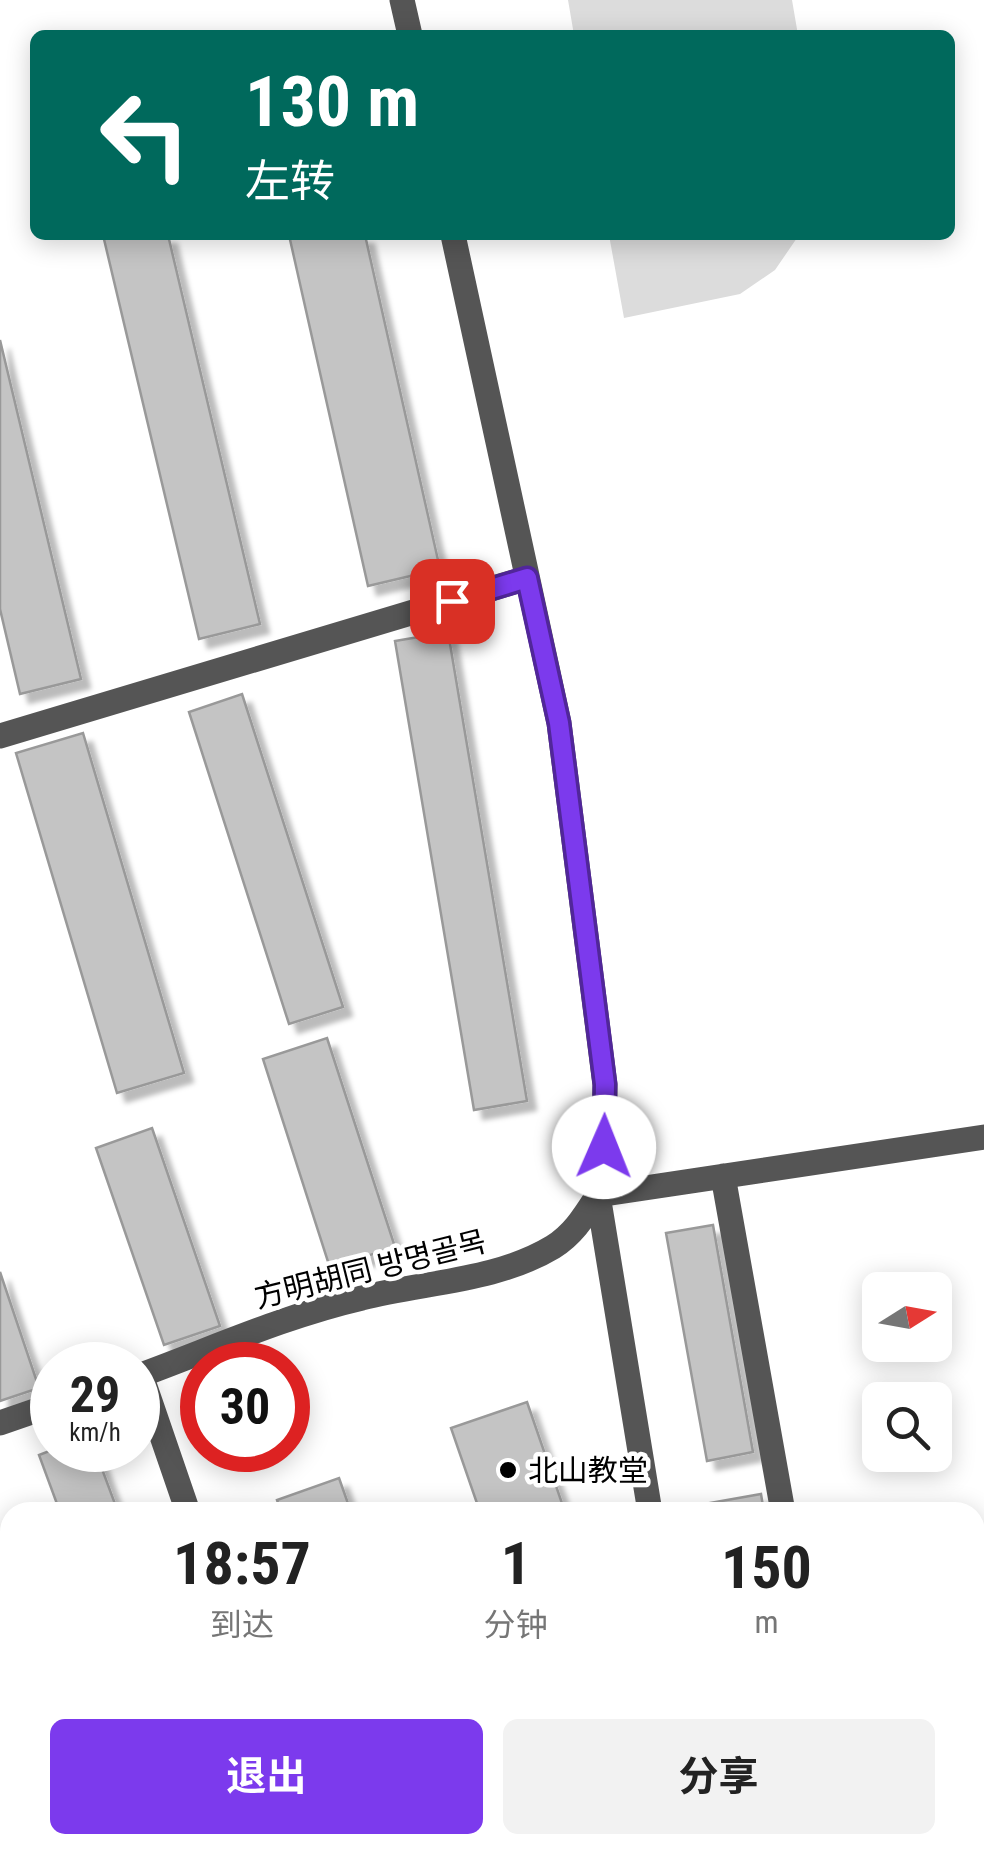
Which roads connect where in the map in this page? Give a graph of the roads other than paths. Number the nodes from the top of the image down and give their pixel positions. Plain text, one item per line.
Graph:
1 (402, 0) edge
2 (409, 30) edge
3 (454, 240) edge
4 (527, 578) junction
5 (0, 736) edge
6 (984, 1137) edge
7 (723, 1176) junction
8 (598, 1195) junction
9 (160, 1367) edge
10 (30, 1413) edge
11 (0, 1423) edge
12 (160, 1434) edge
13 (184, 1502) edge
14 (648, 1502) edge
15 (781, 1502) edge

1 - 2 street
3 - 4 street
4 - 5 street
4 - 8 street
6 - 7 street
7 - 8 street
7 - 15 street
8 - 9 street, 方明胡同 방명골목
8 - 14 street
10 - 11 street
12 - 13 street

